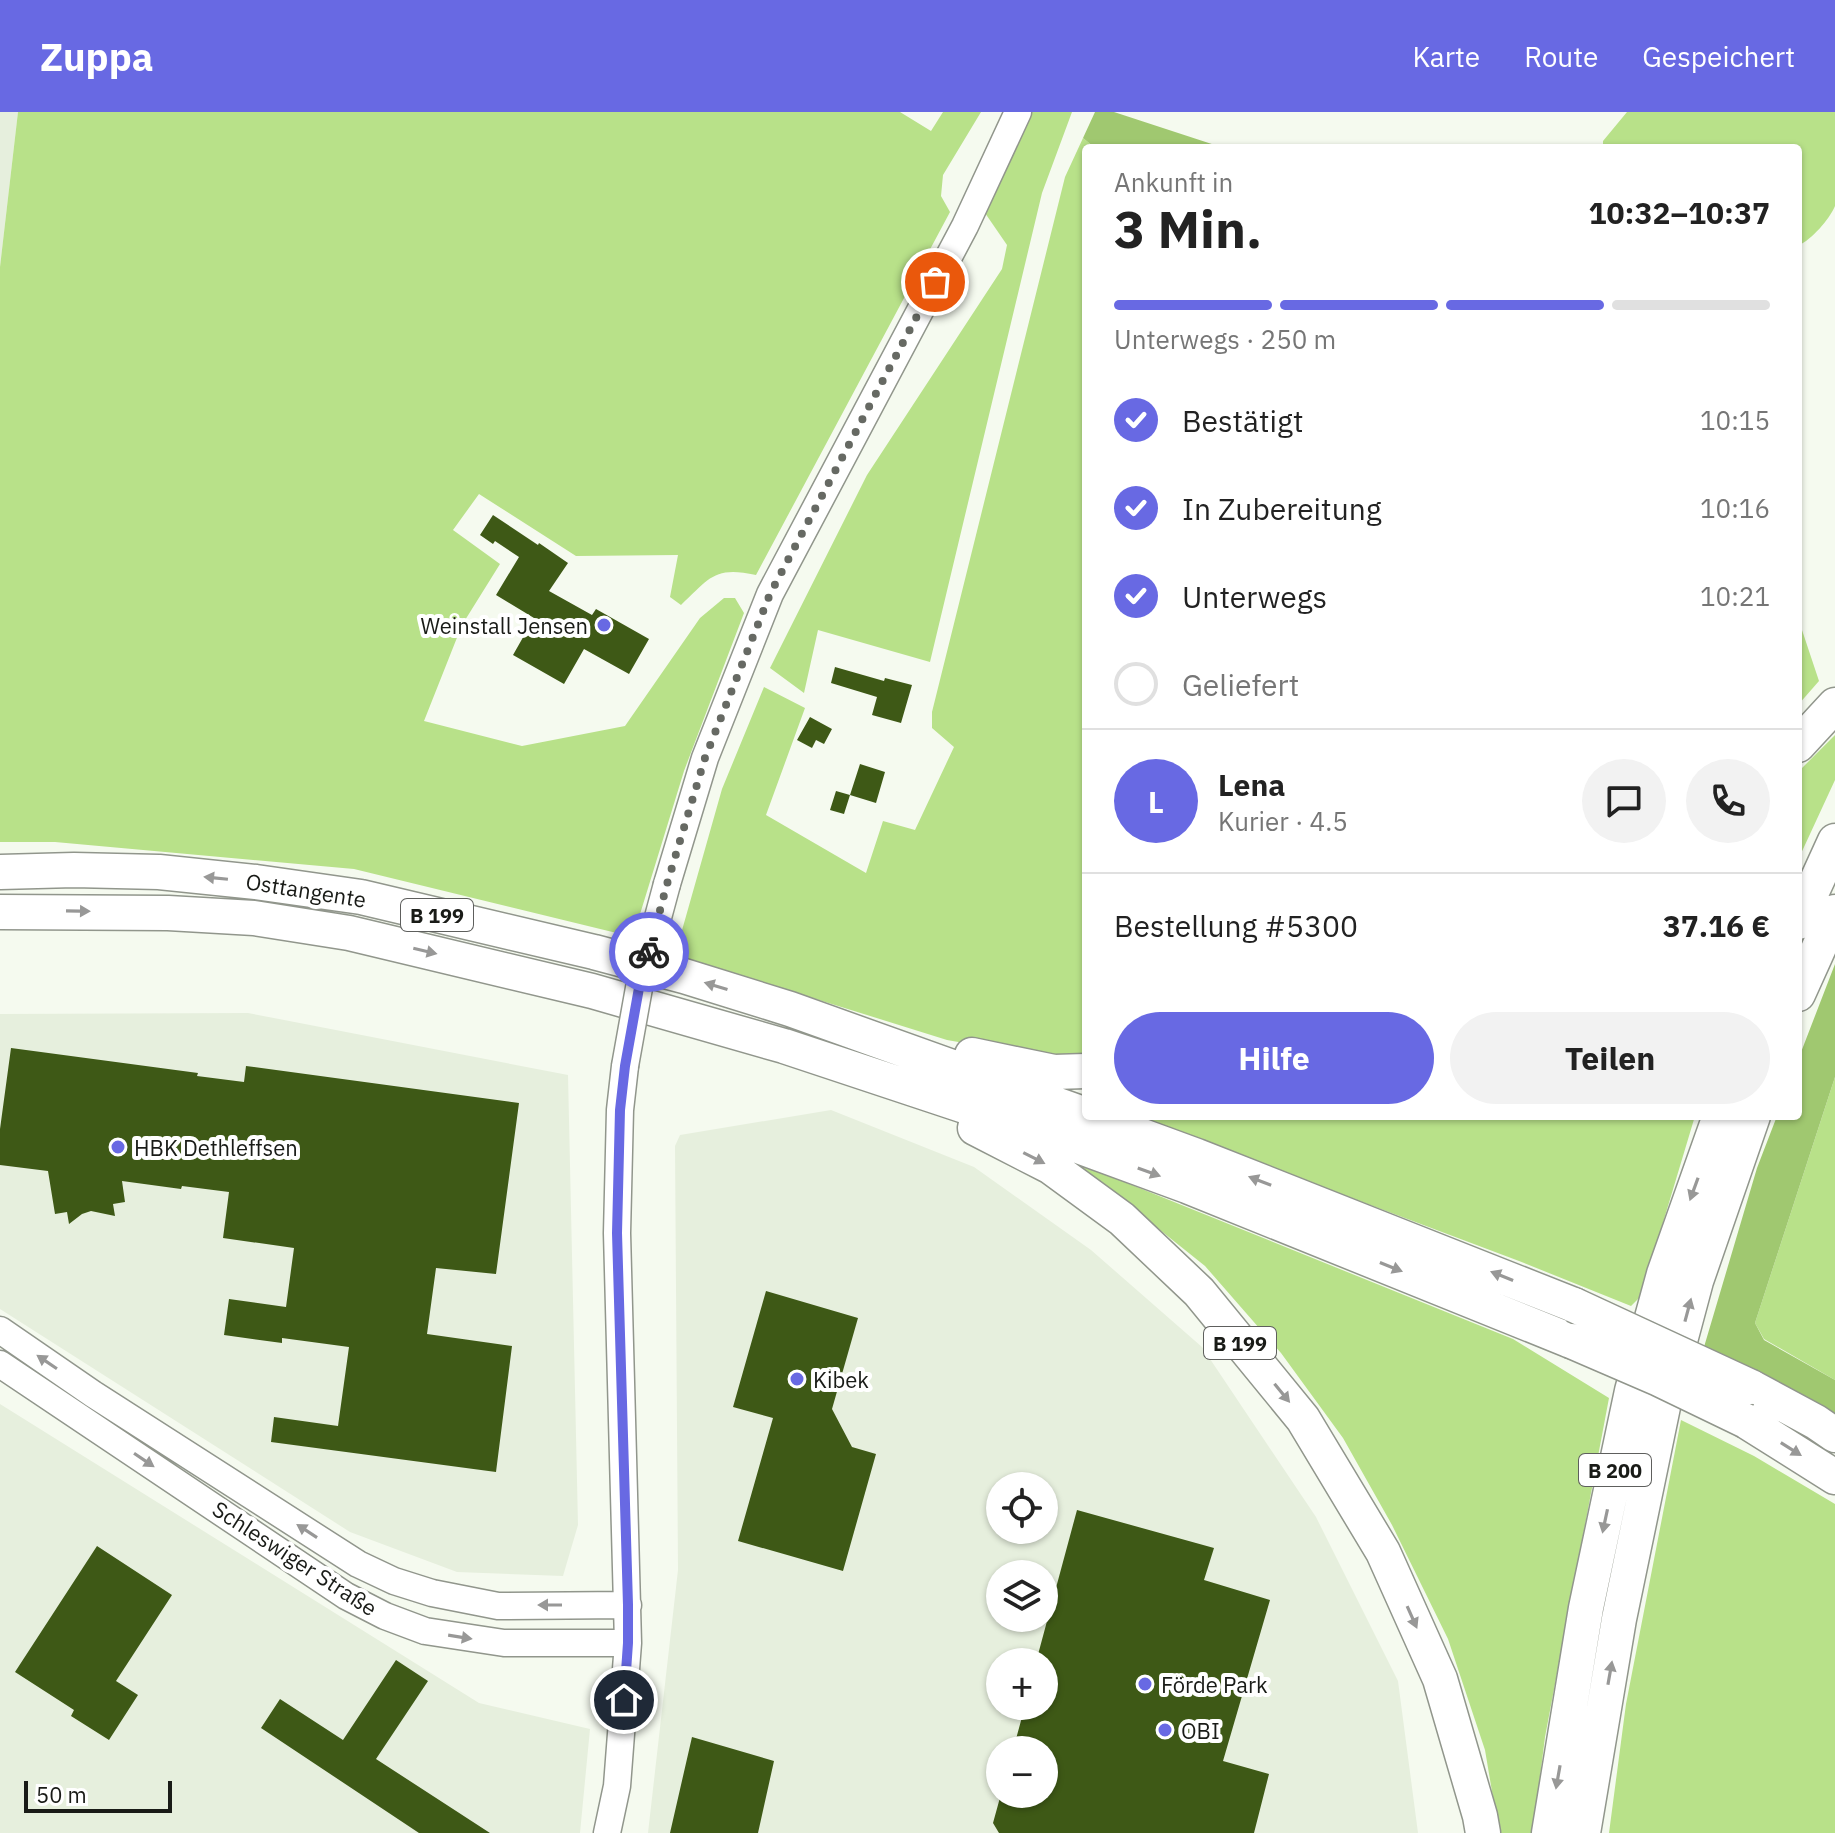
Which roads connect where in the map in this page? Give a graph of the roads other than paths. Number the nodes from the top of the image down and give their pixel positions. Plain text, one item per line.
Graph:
1 (1018, 112) edge
2 (1835, 705) edge
3 (1802, 741) edge
4 (1835, 841) edge
5 (0, 872) edge
6 (0, 912) edge
7 (1835, 912) edge
8 (1802, 913) edge
9 (1802, 985) edge
10 (790, 1009) junction
11 (784, 1046) junction
12 (1082, 1071) edge
13 (1082, 1114) edge
14 (1098, 1120) edge
15 (1719, 1120) edge
16 (1752, 1120) edge
17 (0, 1330) edge
18 (0, 1364) edge
19 (1835, 1435) edge
20 (1835, 1477) edge
21 (628, 1605) junction
22 (628, 1643) junction
23 (607, 1833) edge
24 (1483, 1833) edge
25 (1549, 1833) edge
26 (1583, 1833) edge

1 - 21 main road, bridge
2 - 3 highway
4 - 8 highway
10 -> 5 highway, Osttangente / B 199
6 -> 11 highway, Osttangente / B 199
7 - 9 highway
10 - 12 highway
10 - 13 highway, B 199
11 -> 20 highway, bridge
11 -> 24 highway, B 199
19 -> 14 highway, B 199, bridge
15 -> 25 highway, B 200
26 -> 16 highway, B 200
21 -> 17 main road, Schleswiger Straße
18 -> 22 main road, Schleswiger Straße
21 - 22 main road
22 - 23 main road

